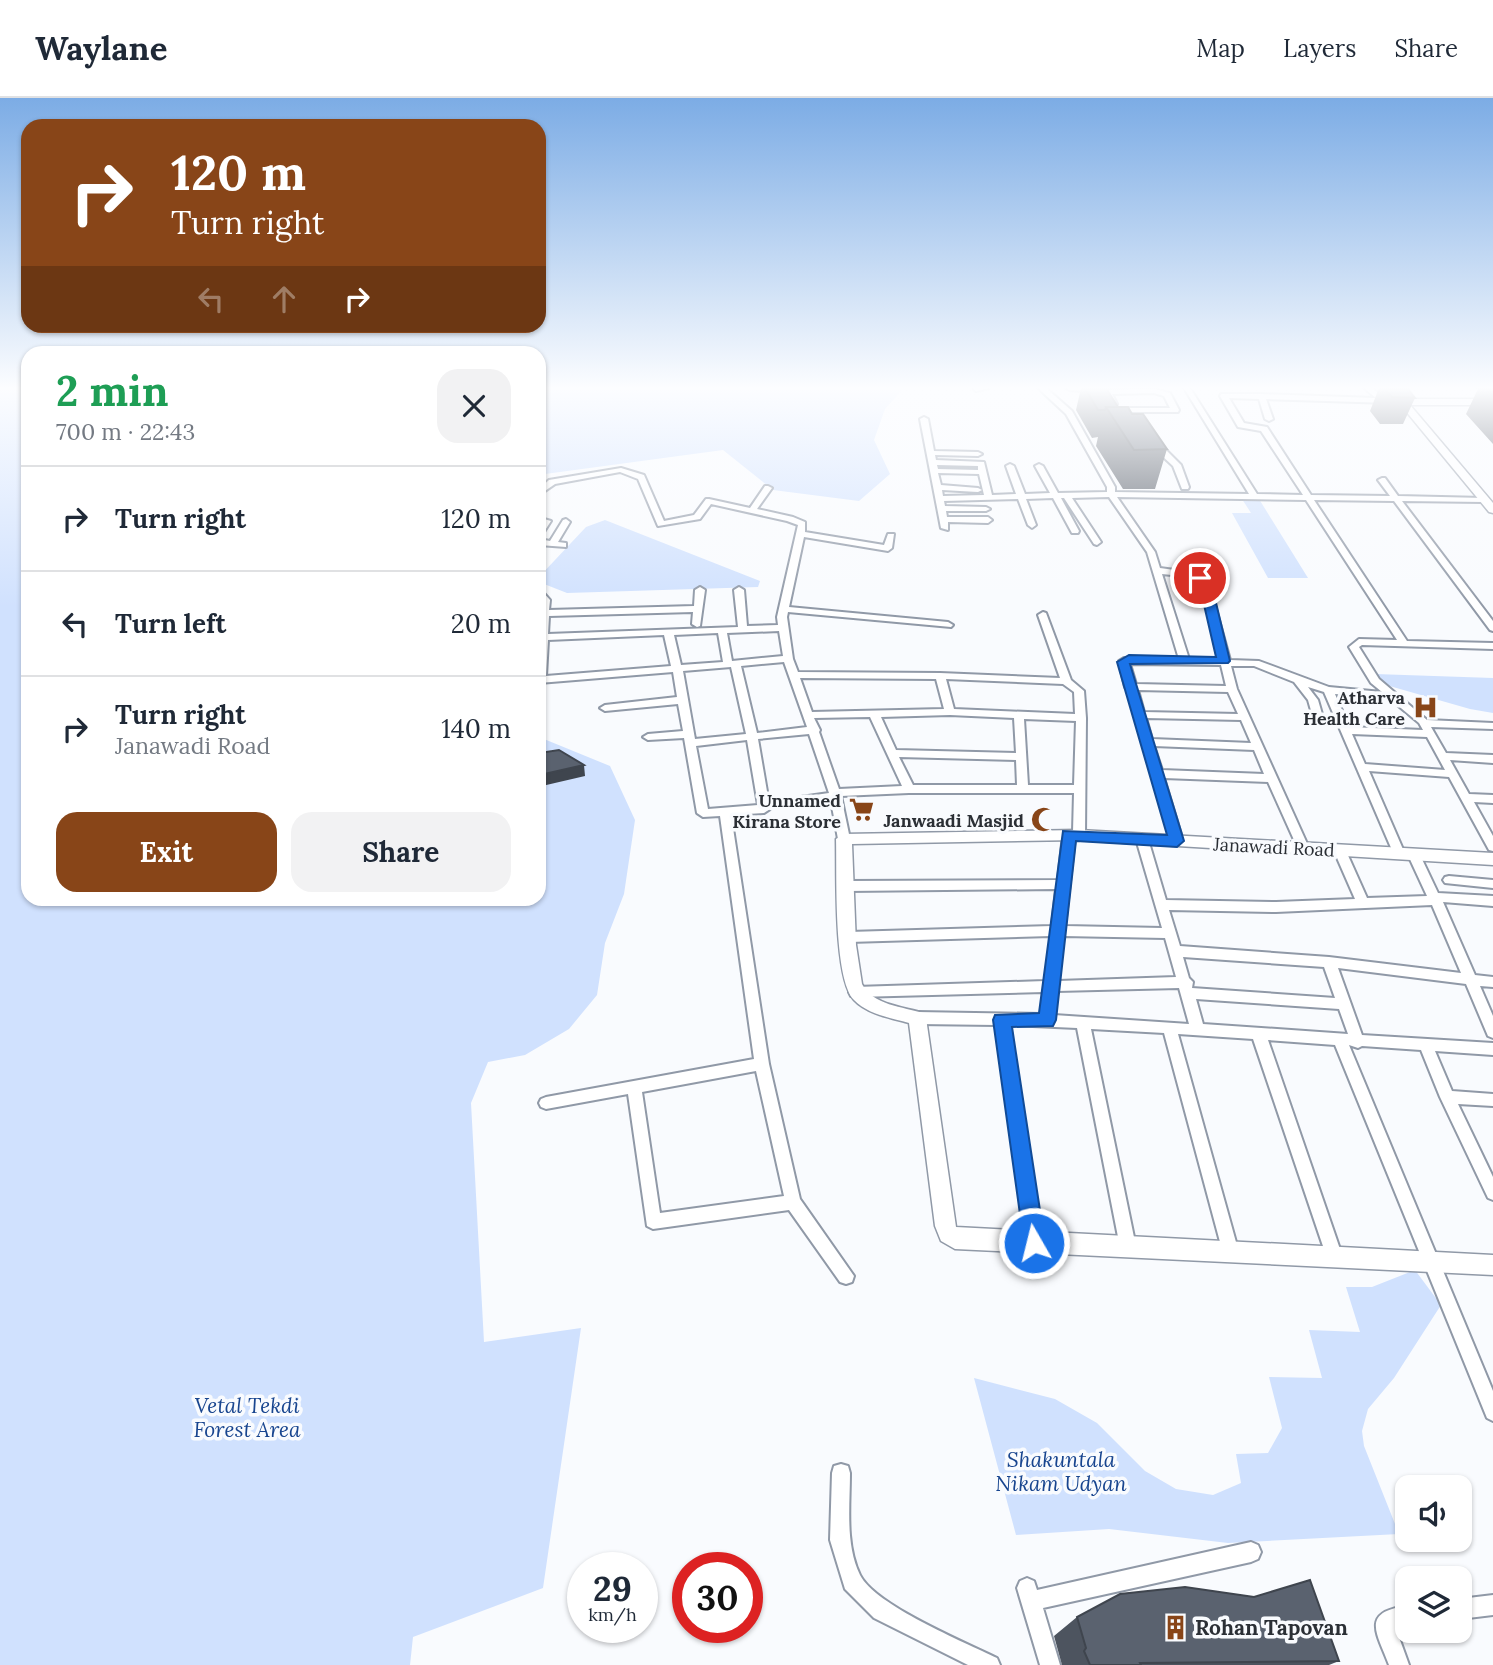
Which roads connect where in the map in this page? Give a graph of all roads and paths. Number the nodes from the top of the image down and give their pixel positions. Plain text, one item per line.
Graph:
1 (931, 461) edge
2 (958, 461) edge
3 (1097, 461) edge
4 (1173, 461) edge
5 (1232, 461) edge
6 (1286, 461) edge
7 (1452, 461) edge
8 (1177, 465) junction
9 (1010, 466) dead end
10 (1040, 466) dead end
11 (1163, 466) edge
12 (933, 470) junction
13 (1382, 480) dead end
14 (978, 485) dead end
15 (1161, 485) edge
16 (1185, 486) dead end
17 (546, 487) edge
18 (768, 488) dead end
19 (1111, 494) junction
20 (1021, 495) junction
21 (1055, 495) junction
22 (1066, 495) junction
23 (1166, 495) junction
24 (1254, 496) junction
25 (1311, 497) junction
26 (989, 498) junction
27 (1397, 499) junction
28 (1484, 500) junction
29 (940, 503) junction
30 (986, 509) dead end
31 (1493, 510) edge
32 (752, 511) junction
33 (988, 520) dead end
34 (566, 523) dead end
35 (1032, 525) dead end
36 (1075, 531) dead end
37 (801, 534) junction
38 (891, 536) dead end
39 (1097, 542) dead end
40 (546, 543) edge
41 (1157, 570) junction
42 (699, 590) dead end
43 (739, 590) dead end
44 (698, 609) junction
45 (784, 609) junction
46 (624, 610) junction
47 (546, 613) edge
48 (1043, 615) dead end
49 (697, 624) dead end
50 (948, 625) dead end
51 (784, 628) junction
52 (1493, 628) edge
53 (722, 630) junction
54 (743, 630) junction
55 (668, 632) junction
56 (623, 634) junction
57 (546, 636) edge
58 (1405, 643) junction
59 (1493, 646) edge
60 (788, 659) junction
61 (1184, 660) junction
62 (1223, 661) junction
63 (732, 664) junction
64 (677, 668) junction
65 (793, 675) junction
66 (940, 676) junction
67 (546, 679) edge
68 (1298, 680) junction
69 (1066, 681) junction
70 (1130, 687) junction
71 (1232, 689) junction
72 (1328, 690) junction
73 (1395, 696) junction
74 (683, 700) junction
75 (605, 708) dead end
76 (950, 712) junction
77 (874, 714) junction
78 (808, 715) junction
79 (1139, 715) junction
80 (1019, 716) junction
81 (1245, 717) junction
82 (1081, 718) junction
83 (1319, 722) dead end
84 (1424, 723) junction
85 (1493, 726) edge
86 (815, 730) junction
87 (1344, 730) junction
88 (1430, 734) junction
89 (752, 736) junction
90 (648, 737) dead end
91 (690, 739) junction
92 (1147, 742) junction
93 (1258, 747) junction
94 (892, 753) junction
95 (1443, 756) junction
96 (1021, 757) junction
97 (1493, 759) edge
98 (1360, 767) junction
99 (1157, 774) junction
100 (1452, 774) junction
101 (1272, 778) junction
102 (1023, 788) junction
103 (909, 789) junction
104 (1079, 789) junction
105 (835, 795) junction
106 (1466, 798) junction
107 (1493, 799) edge
108 (801, 801) dead end
109 (725, 813) junction
110 (1074, 835) junction
111 (844, 839) junction
112 (1142, 839) junction
113 (1177, 841) junction
114 (1493, 846) edge
115 (1303, 848) junction
116 (1340, 851) junction
117 (1406, 854) junction
118 (1493, 859) edge
119 (1449, 880) dead end
120 (1063, 884) junction
121 (1493, 884) edge
122 (846, 886) junction
123 (1435, 899) junction
124 (1493, 901) edge
125 (1363, 903) junction
126 (1161, 905) junction
127 (1056, 931) junction
128 (1169, 933) junction
129 (849, 937) junction
130 (1174, 951) junction
131 (1329, 962) junction
132 (1471, 979) junction
133 (1493, 982) edge
134 (1052, 986) junction
135 (1187, 988) junction
136 (856, 992) junction
137 (1344, 1004) junction
138 (917, 1018) junction
139 (1002, 1020) junction
140 (1047, 1020) junction
141 (1083, 1023) junction
142 (1170, 1028) junction
143 (1198, 1030) junction
144 (1493, 1032) edge
145 (1259, 1035) junction
146 (1340, 1040) junction
147 (1358, 1042) junction
148 (1425, 1044) junction
149 (1493, 1049) edge
150 (762, 1063) junction
151 (634, 1087) junction
152 (1447, 1097) junction
153 (1493, 1100) edge
154 (546, 1103) dead end
155 (1493, 1193) edge
156 (793, 1202) junction
157 (1034, 1243) junction
158 (1128, 1247) junction
159 (1231, 1253) junction
160 (1335, 1258) junction
161 (1432, 1262) junction
162 (1493, 1265) edge
163 (846, 1276) dead end
164 (1493, 1412) edge
165 (841, 1473) dead end
166 (1251, 1552) dead end
167 (1029, 1595) joint
168 (1493, 1605) edge
169 (1472, 1608) edge
170 (1395, 1618) edge
171 (990, 1665) edge
172 (1050, 1665) edge
173 (1399, 1665) edge

1 - 12 street
2 - 12 street
3 - 19 street
4 - 8 street
5 - 24 street
6 - 25 street
7 - 28 street
8 - 11 street
8 - 16 street
9 - 20 street
10 - 21 street
12 - 14 street
12 - 26 street
12 - 29 street
13 - 27 street
15 - 23 street
17 - 32 street
18 - 32 street
19 - 22 street
19 - 23 street
19 - 41 street
20 - 21 street
20 - 26 street
20 - 35 street
21 - 22 street
21 - 36 street
22 - 39 street
23 - 24 street
24 - 25 street
25 - 27 street
25 - 58 street
26 - 29 street
27 - 28 street
27 - 52 street
28 - 31 street
29 - 30 street
29 - 33 street
32 - 37 street
34 - 40 street
37 - 38 street
37 - 45 street
41 - 61 street
41 - 62 street
42 - 44 street
43 - 54 street
44 - 46 street
44 - 49 street
45 - 50 street
45 - 51 street
46 - 47 street
46 - 56 street
48 - 69 street
51 - 54 street
51 - 60 street
53 - 54 street
53 - 55 street
53 - 63 street
55 - 56 street
55 - 64 street
56 - 57 street
58 - 59 street
58 - 73 street
60 - 63 street
60 - 65 street
61 - 62 street
61 - 70 street
62 - 68 street
62 - 71 street
63 - 64 street
63 - 89 street
64 - 67 street
64 - 74 street
65 - 66 street
65 - 78 street
66 - 69 street
66 - 76 street
68 - 72 street
68 - 83 street
69 - 82 street
70 - 71 street
70 - 79 street
71 - 81 street
72 - 73 street
72 - 87 street
73 - 84 street
74 - 75 street
74 - 91 street
76 - 77 street
76 - 80 street
77 - 78 street
77 - 94 street
78 - 86 street
79 - 81 street
79 - 92 street
80 - 82 street
80 - 96 street
81 - 93 street
82 - 104 street
84 - 85 street
84 - 88 street
86 - 89 street
86 - 105 street
87 - 88 street
87 - 98 street
88 - 95 street
89 - 91 street
89 - 109 street
90 - 91 street
91 - 109 street
92 - 93 street
92 - 99 street
93 - 101 street
94 - 96 street
94 - 103 street
95 - 97 street
95 - 100 street
96 - 102 street
98 - 100 street
98 - 117 street
99 - 101 street
99 - 113 street
100 - 106 street
101 - 115 street
102 - 103 street
102 - 104 street
103 - 105 street
104 - 110 street
105 - 108 street
105 - 111 street
106 - 107 street
106 - 114 street
109 - 150 street
110 - 111 street, Janawadi Road
110 - 112 street, Janawadi Road
110 - 120 street
111 - 122 street
112 - 113 street, Janawadi Road
112 - 126 street
113 - 115 street, Janawadi Road
115 - 116 street, Janawadi Road
116 - 117 street, Janawadi Road
116 - 125 street
117 - 118 street, Janawadi Road
117 - 123 street
119 - 121 street
120 - 122 street
120 - 127 street
122 - 129 street
123 - 124 street
123 - 125 street
123 - 132 street
125 - 126 street
126 - 128 street
127 - 128 street
127 - 129 street
127 - 134 street
128 - 130 street
129 - 136 street
130 - 131 street
130 - 135 street
131 - 132 street
131 - 137 street
132 - 133 street
132 - 144 street
134 - 135 street
134 - 136 street
134 - 140 street
135 - 137 street
135 - 143 street
136 - 138 street
137 - 147 street
138 - 139 street
138 - 157 street
139 - 140 street
139 - 157 street
140 - 141 street
141 - 142 street
141 - 158 street
142 - 143 street
142 - 159 street
143 - 145 street
145 - 146 street
145 - 160 street
146 - 147 street
146 - 161 street
147 - 148 street
148 - 149 street
148 - 152 street
150 - 151 street
150 - 156 street
151 - 154 street
151 - 156 street
152 - 153 street
152 - 155 street
156 - 163 street
157 - 158 street
158 - 159 street
159 - 160 street
160 - 161 street
161 - 162 street
161 - 164 street
165 - 171 street
166 - 167 street
167 - 172 street
168 - 169 street
170 - 173 street

